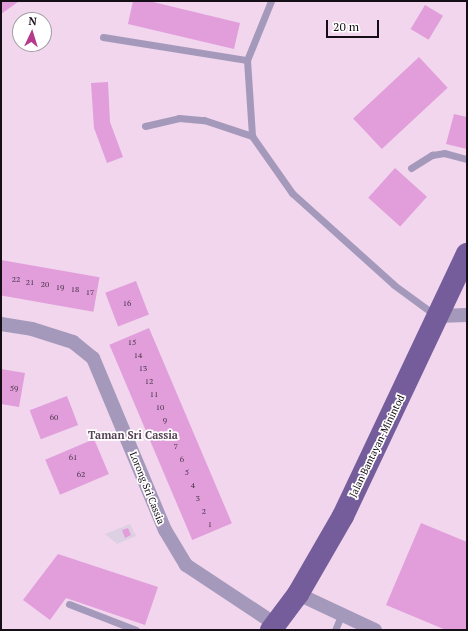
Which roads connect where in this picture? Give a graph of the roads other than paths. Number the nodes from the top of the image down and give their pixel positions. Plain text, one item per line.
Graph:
1 (271, 1) edge
2 (103, 37) dead end
3 (247, 60) junction
4 (145, 126) dead end
5 (252, 136) junction
6 (467, 159) edge
7 (412, 168) dead end
8 (465, 268) edge
9 (437, 316) junction
10 (467, 316) edge
11 (1, 324) edge
12 (298, 594) junction
13 (69, 604) dead end
14 (341, 616) junction
15 (273, 627) edge
16 (136, 630) edge
17 (335, 630) edge
18 (375, 630) edge

1 - 3 lane
2 - 3 lane
3 - 5 lane
4 - 5 lane
5 - 9 lane
6 - 7 lane
8 - 9 main road, Jalan Bantayan-Minintod
9 - 10 street
9 - 12 main road, Jalan Bantayan-Minintod
11 - 15 street, Lorong Sri Cassia
12 - 14 street
12 - 15 main road, Jalan Bantayan-Minintod
13 - 16 lane
14 - 17 lane
14 - 18 street

